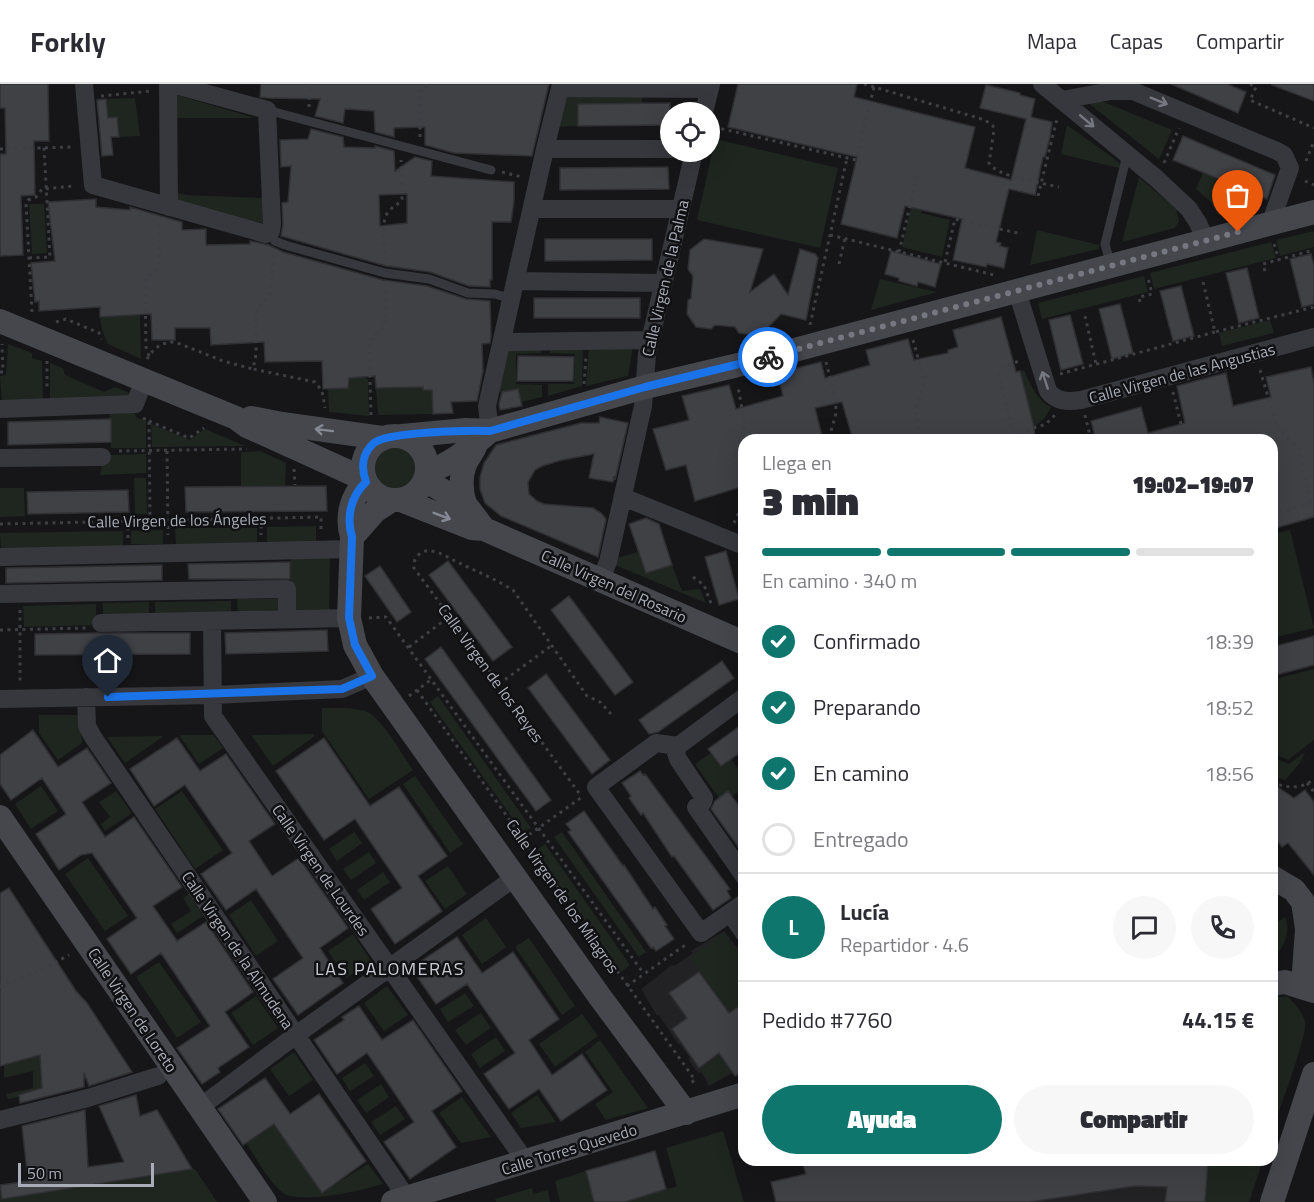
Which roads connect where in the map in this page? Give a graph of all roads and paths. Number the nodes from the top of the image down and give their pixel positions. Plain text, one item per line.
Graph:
1 (310, 84) edge
2 (428, 84) edge
3 (864, 84) edge
4 (1042, 84) edge
5 (1250, 84) edge
6 (169, 86) edge
7 (566, 86) edge
8 (710, 87) edge
9 (874, 87) junction
10 (85, 91) edge
11 (1062, 100) junction
12 (706, 102) edge
13 (267, 110) junction
14 (1186, 112) junction
15 (306, 121) junction
16 (720, 128) edge
17 (1314, 128) edge
18 (90, 146) junction
19 (401, 146) junction
20 (44, 147) junction
21 (0, 149) edge
22 (545, 149) junction
23 (660, 149) edge
24 (419, 150) junction
25 (1127, 154) junction
26 (848, 158) junction
27 (692, 162) edge
28 (491, 170) joint
29 (918, 172) dead end
30 (1157, 179) junction
31 (538, 181) junction
32 (1041, 183) junction
33 (93, 185) junction
34 (1059, 187) dead end
35 (47, 188) junction
36 (1038, 196) dead end
37 (164, 206) junction
38 (532, 209) junction
39 (680, 209) junction
40 (1314, 212) edge
41 (1270, 224) junction
42 (1022, 234) dead end
43 (830, 235) junction
44 (272, 237) junction
45 (845, 238) junction
46 (1206, 241) junction
47 (1314, 250) edge
48 (899, 252) junction
49 (29, 258) junction
50 (944, 263) junction
51 (839, 264) dead end
52 (1111, 266) junction
53 (1265, 271) dead end
54 (385, 273) junction
55 (997, 275) dead end
56 (1203, 282) dead end
57 (663, 283) junction
58 (514, 290) junction
59 (1017, 291) junction
60 (1314, 307) edge
61 (1085, 316) dead end
62 (908, 320) junction
63 (40, 328) junction
64 (1, 330) edge
65 (1215, 332) junction
66 (1314, 337) edge
67 (650, 340) junction
68 (587, 341) junction
69 (502, 342) junction
70 (815, 345) junction
71 (105, 346) dead end
72 (1256, 352) junction
73 (149, 356) junction
74 (1037, 357) junction
75 (47, 358) dead end
76 (1096, 364) junction
77 (734, 366) junction
78 (253, 369) junction
79 (143, 371) junction
80 (0, 372) edge
81 (1170, 376) junction
82 (1044, 378) junction
83 (645, 387) junction
84 (584, 388) dead end
85 (1072, 401) junction
86 (135, 404) junction
87 (47, 407) junction
88 (0, 409) edge
89 (327, 414) dead end
90 (236, 418) junction
91 (149, 421) junction
92 (206, 426) dead end
93 (385, 431) junction
94 (742, 434) edge
95 (831, 434) edge
96 (921, 434) edge
97 (1013, 434) joint
98 (1089, 434) edge
99 (1184, 434) edge
100 (483, 437) junction
101 (246, 443) dead end
102 (738, 446) edge
103 (149, 451) junction
104 (166, 451) junction
105 (735, 455) junction
106 (738, 455) edge
107 (102, 457) joint
108 (0, 458) edge
109 (293, 465) dead end
110 (738, 474) edge
111 (426, 476) junction
112 (365, 480) junction
113 (295, 485) dead end
114 (623, 497) junction
115 (396, 500) junction
116 (1313, 503) edge
117 (465, 504) junction
118 (1278, 512) edge
119 (738, 514) edge
120 (150, 520) junction
121 (168, 520) junction
122 (0, 524) edge
123 (484, 529) junction
124 (727, 538) junction
125 (351, 543) junction
126 (738, 543) edge
127 (322, 550) junction
128 (168, 554) junction
129 (0, 557) edge
130 (693, 577) dead end
131 (600, 580) junction
132 (0, 594) edge
133 (20, 594) junction
134 (714, 612) dead end
135 (450, 616) junction
136 (349, 618) junction
137 (287, 619) junction
138 (212, 621) junction
139 (100, 622) joint
140 (20, 629) junction
141 (0, 630) edge
142 (738, 640) edge
143 (551, 646) junction
144 (409, 647) junction
145 (372, 676) junction
146 (432, 679) junction
147 (499, 684) junction
148 (417, 690) junction
149 (213, 695) junction
150 (86, 697) junction
151 (20, 698) junction
152 (0, 699) edge
153 (738, 701) edge
154 (394, 708) junction
155 (611, 714) dead end
156 (678, 746) junction
157 (1314, 779) edge
158 (1307, 783) junction
159 (1278, 784) edge
160 (589, 792) junction
161 (1314, 792) edge
162 (0, 818) edge
163 (539, 828) junction
164 (523, 839) junction
165 (0, 843) edge
166 (738, 867) edge
167 (1278, 873) edge
168 (1278, 873) edge
169 (514, 878) junction
170 (1278, 881) edge
171 (1314, 882) edge
172 (1314, 888) edge
173 (737, 908) edge
174 (701, 933) junction
175 (1309, 941) edge
176 (74, 952) junction
177 (1278, 967) edge
178 (390, 968) junction
179 (644, 974) junction
180 (1278, 983) edge
181 (627, 986) junction
182 (0, 987) edge
183 (1314, 991) edge
184 (296, 1035) junction
185 (1314, 1074) edge
186 (158, 1076) junction
187 (738, 1095) edge
188 (679, 1103) junction
189 (199, 1108) junction
190 (0, 1120) edge
191 (1314, 1125) edge
192 (526, 1162) junction
193 (400, 1200) edge
194 (244, 1202) edge
195 (265, 1202) edge
196 (1272, 1202) edge
197 (1289, 1202) edge

1 - 15 path
2 - 24 path
3 - 9 path
4 - 11 street
5 - 17 path
6 - 10 path
6 - 13 street
6 - 37 street
7 - 8 street
7 - 22 street
8 - 12 street
9 - 26 path
9 - 32 path
10 - 18 street
11 -> 14 street
11 -> 25 street
11 - 32 path
13 - 15 lane
13 - 44 street
14 - 30 path
14 - 41 street
15 - 19 lane
16 - 26 path
18 - 20 path
18 - 33 street
19 - 24 lane
19 - 54 path
20 - 21 path
20 - 35 path
22 - 23 street
22 - 31 street
24 - 28 lane
25 - 30 street
25 - 52 lane
26 - 43 path
27 - 39 street, Calle Virgen de la Palma
28 - 31 path
29 - 48 path
30 - 46 street
31 - 38 street
32 - 34 path
32 - 36 path
33 - 35 path
33 - 37 street
35 - 49 path
35 - 49 path
37 - 44 street
37 - 73 path
38 - 39 street
38 - 58 street
39 - 57 street, Calle Virgen de la Palma
40 - 41 street
41 - 46 street
42 - 50 path
43 - 45 path
43 - 70 path
44 - 54 lane
44 - 78 path
45 - 48 path
45 - 51 path
46 - 52 street
47 - 53 path
48 - 50 path
49 - 63 path
50 - 55 path
52 - 59 street
54 - 58 lane
54 - 93 path
56 - 65 path
57 - 58 street
57 - 67 street, Calle Virgen de la Palma
58 - 69 street
59 - 62 street
59 - 74 street
60 - 65 path
61 - 76 path
62 - 70 street
62 - 96 path
63 - 64 street
63 - 71 path
63 - 79 street
64 - 80 path
65 - 76 path
66 - 72 street, Calle Virgen de las Angustias
67 - 68 street
67 - 83 street, Calle Virgen de la Palma
68 - 69 street
68 - 84 path
69 - 100 street
70 - 77 street
70 - 95 path
72 - 81 street, Calle Virgen de las Angustias
72 - 116 path
73 - 78 path
73 - 79 path
74 - 82 street
74 - 97 path
75 - 87 path
76 - 82 path
77 - 83 street
77 - 94 path
78 - 89 path
79 - 86 street
79 - 90 street
81 - 85 street, Calle Virgen de las Angustias
81 - 99 path
85 -> 82 street
83 - 100 street
83 - 114 street, Calle Virgen de la Palma
85 - 97 path
85 - 98 path
86 - 87 street
86 - 91 path
87 - 88 street
93 -> 90 street
90 - 112 street
91 - 92 path
91 - 103 path
93 - 100 street
93 - 111 street
93 - 112 street
100 - 111 street
100 - 117 street
101 - 104 path
102 - 105 path
103 - 104 path
103 - 107 path
103 - 120 path
104 - 121 path
105 - 106 path
105 - 110 path
107 - 108 street
109 - 113 path
111 - 115 street
111 - 117 street, Calle Virgen del Rosario
112 - 115 street
112 - 125 street, Calle Virgen de los Milagros
114 - 124 street
114 - 131 street, Calle Virgen de la Palma
115 -> 123 street, Calle Virgen del Rosario
115 - 125 street
116 - 118 path
117 - 123 street, Calle Virgen del Rosario
119 - 124 path
120 - 121 path, Calle Virgen de los Ángeles
120 - 122 path, Calle Virgen de los Ángeles
121 - 127 path, Calle Virgen de los Ángeles
121 - 128 path
123 - 131 street, Calle Virgen del Rosario
124 - 126 street
125 - 127 street, Calle Virgen de los Ángeles
125 - 136 street, Calle Virgen de los Milagros
127 - 128 street, Calle Virgen de los Ángeles
128 - 129 street, Calle Virgen de los Ángeles
130 - 134 path
131 - 142 street, Calle Virgen del Rosario
132 - 133 street
133 - 137 street
133 - 140 path
135 - 143 path, Calle Virgen de los Reyes
135 - 144 path
135 - 147 path, Calle Virgen de los Reyes
136 - 137 street
136 - 144 path, Calle Virgen de los Milagros
136 - 145 street, Calle Virgen de los Milagros
137 - 138 street
138 - 139 street
138 - 149 street, Calle Virgen de Lourdes
139 - 140 path
140 - 141 path
140 - 151 path
143 - 147 path
143 - 155 path
144 - 146 path, Calle Virgen de los Milagros
145 - 149 street
145 - 154 street, Calle Virgen de los Milagros
146 - 148 path
146 - 163 path, Calle Virgen de los Milagros
147 - 160 path, Calle Virgen de los Reyes
148 - 154 path
148 - 164 path, Calle Virgen de los Milagros
149 - 150 street
149 - 178 street, Calle Virgen de Lourdes
150 - 151 street
150 - 184 street, Calle Virgen de la Almudena
151 - 152 street
153 - 156 street
154 - 169 street, Calle Virgen de los Milagros
156 - 160 street
156 - 166 street
157 - 158 path
158 - 159 path
158 - 161 path
160 - 163 path
160 - 174 street
162 - 189 street, Calle Virgen de Loreto
163 - 164 path
163 - 179 path, Calle Virgen de los Milagros
164 - 181 path, Calle Virgen de los Milagros
165 - 176 street, Calle Virgen de Loreto
167 - 171 street
168 - 172 street
169 - 178 street
169 - 188 street, Calle Virgen de los Milagros
170 - 175 street
173 - 174 street
174 - 179 path
175 - 177 street
175 - 183 street
176 - 182 path
176 - 186 street, Calle Virgen de Loreto
178 - 184 street
178 - 192 street, Calle Virgen de Lourdes
179 - 181 path
180 - 183 street
181 - 188 path, Calle Virgen de los Milagros
184 - 189 street
184 - 193 street, Calle Virgen de la Almudena
185 - 196 street
186 - 190 street
186 - 194 street, Calle Virgen de Loreto
187 - 188 street, Calle Torres Quevedo
188 - 192 street, Calle Torres Quevedo
189 - 195 street, Calle Virgen de Loreto
191 - 197 street
192 - 193 street, Calle Torres Quevedo

